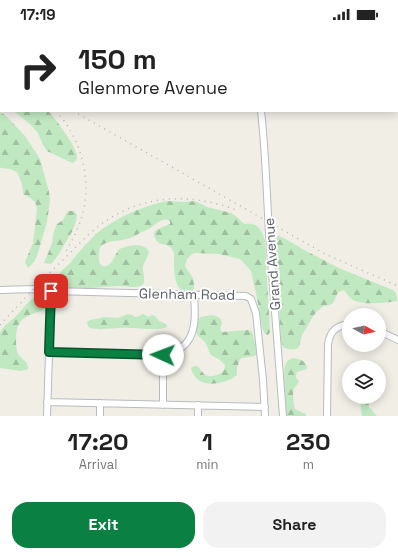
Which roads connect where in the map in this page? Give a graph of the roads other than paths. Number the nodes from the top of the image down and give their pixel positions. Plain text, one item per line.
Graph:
1 (261, 112) edge
2 (0, 290) edge
3 (51, 291) junction
4 (194, 295) junction
5 (342, 325) edge
6 (386, 334) edge
7 (398, 340) edge
8 (49, 352) junction
9 (163, 355) junction
10 (47, 402) junction
11 (100, 403) junction
12 (163, 405) junction
13 (198, 406) junction
14 (265, 407) junction
15 (47, 416) edge
16 (100, 416) edge
17 (198, 416) edge
18 (265, 416) edge
19 (283, 416) edge
20 (327, 416) edge

1 - 19 street, Grand Avenue, bridge
2 - 3 street, Glenham Road
3 - 4 street, Glenham Road
3 - 8 street
4 - 9 street
4 - 14 street, Glenham Road
5 - 20 street
6 - 7 street
8 - 9 street
8 - 10 street
9 - 12 street
10 - 11 street
10 - 15 street
11 - 12 street
11 - 16 street
12 - 13 street
13 - 14 street
13 - 17 street
14 - 18 street, Glenham Road

